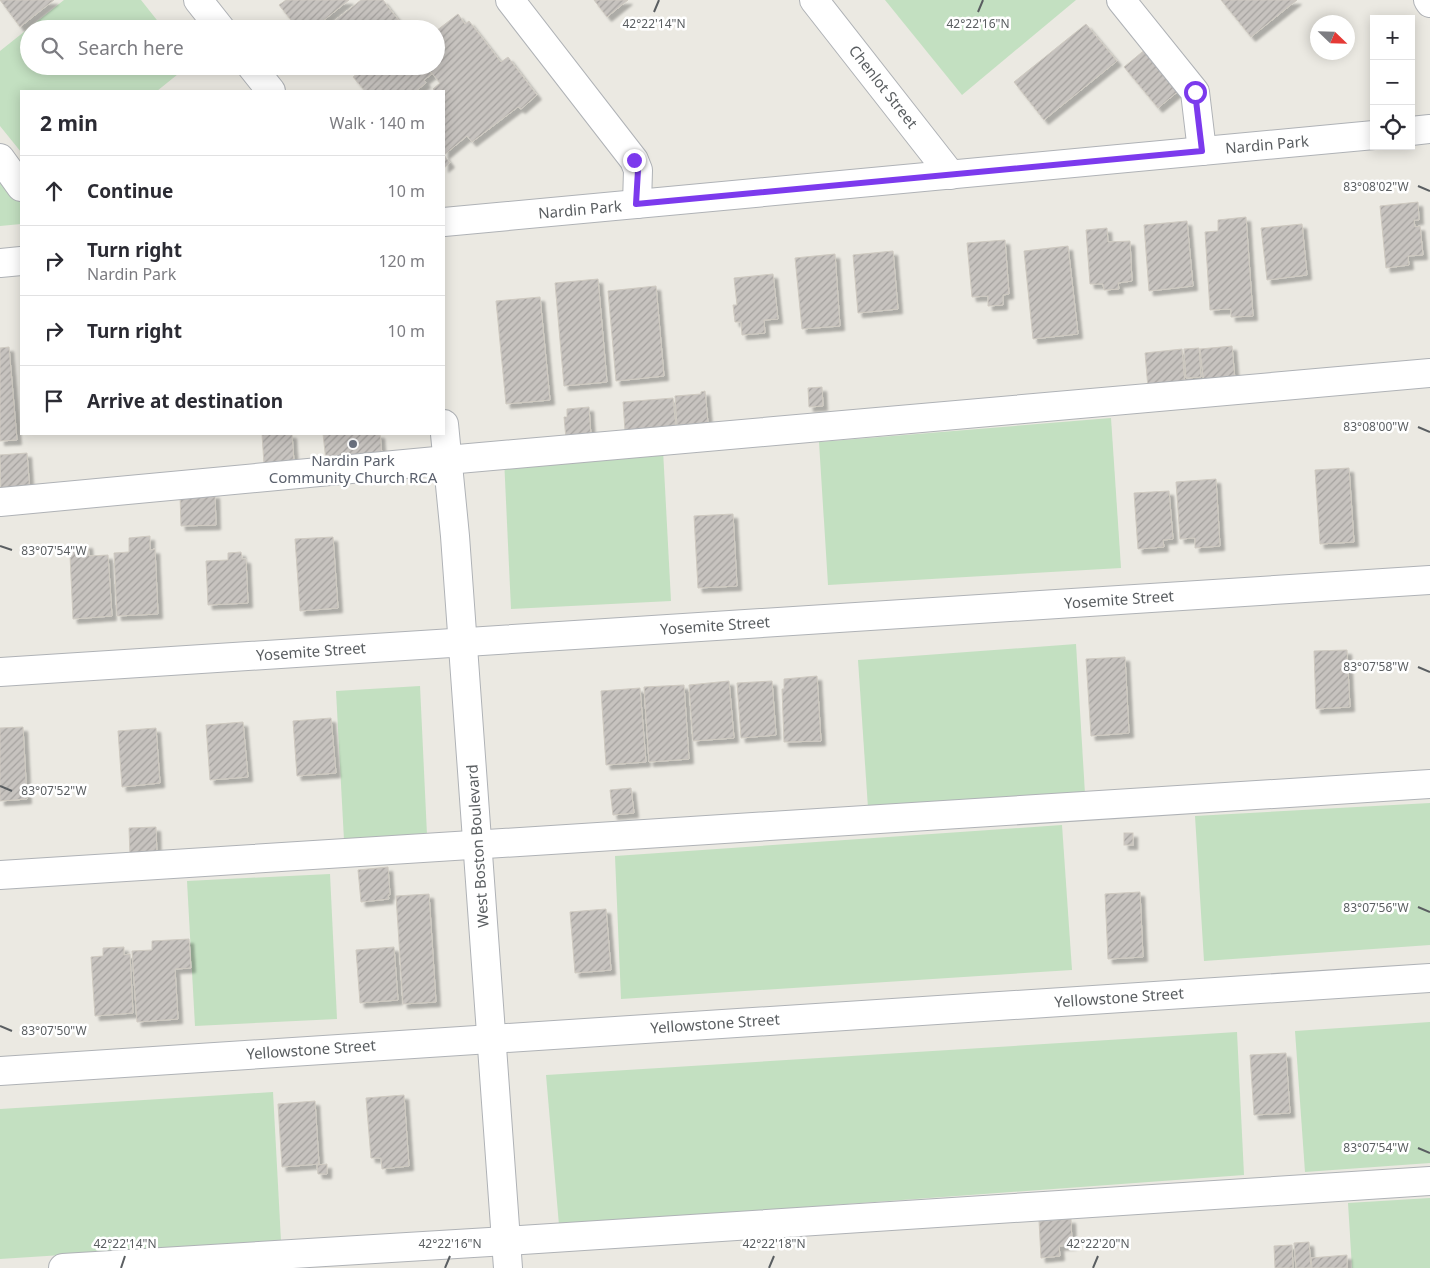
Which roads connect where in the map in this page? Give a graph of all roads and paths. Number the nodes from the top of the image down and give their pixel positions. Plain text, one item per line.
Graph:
1 (198, 0) edge
2 (510, 0) edge
3 (814, 0) edge
4 (1121, 0) edge
5 (1428, 0) edge
6 (1430, 3) edge
7 (214, 20) edge
8 (258, 75) edge
9 (270, 90) edge
10 (1430, 129) edge
11 (1415, 131) edge
12 (1370, 135) edge
13 (1202, 151) junction
14 (0, 158) edge
15 (951, 175) junction
16 (20, 186) edge
17 (636, 204) junction
18 (445, 222) edge
19 (20, 261) edge
20 (0, 263) edge
21 (1430, 373) edge
22 (445, 435) edge
23 (447, 460) junction
24 (0, 502) edge
25 (1430, 580) edge
26 (463, 642) junction
27 (0, 672) edge
28 (1430, 784) edge
29 (478, 846) junction
30 (0, 875) edge
31 (1430, 978) edge
32 (492, 1038) junction
33 (0, 1071) edge
34 (1430, 1181) edge
35 (506, 1241) junction
36 (63, 1268) edge
37 (508, 1268) edge

1 - 7 street
2 - 17 street
3 - 15 street, Chenlot Street
4 - 13 street
5 - 6 street
8 - 9 street
10 - 11 street
12 - 13 street, Nardin Park
13 - 15 street, Nardin Park
14 - 16 street
15 - 17 street, Nardin Park
17 - 18 street, Nardin Park
19 - 20 street
21 - 23 street
22 - 23 street, West Boston Boulevard
23 - 24 street
23 - 26 street, West Boston Boulevard
25 - 26 street, Yosemite Street
26 - 27 street, Yosemite Street
26 - 29 street, West Boston Boulevard
28 - 29 street
29 - 30 street
29 - 32 street, West Boston Boulevard
31 - 32 street, Yellowstone Street
32 - 33 street, Yellowstone Street
32 - 35 street, West Boston Boulevard
34 - 35 street
35 - 36 street
35 - 37 street, West Boston Boulevard

